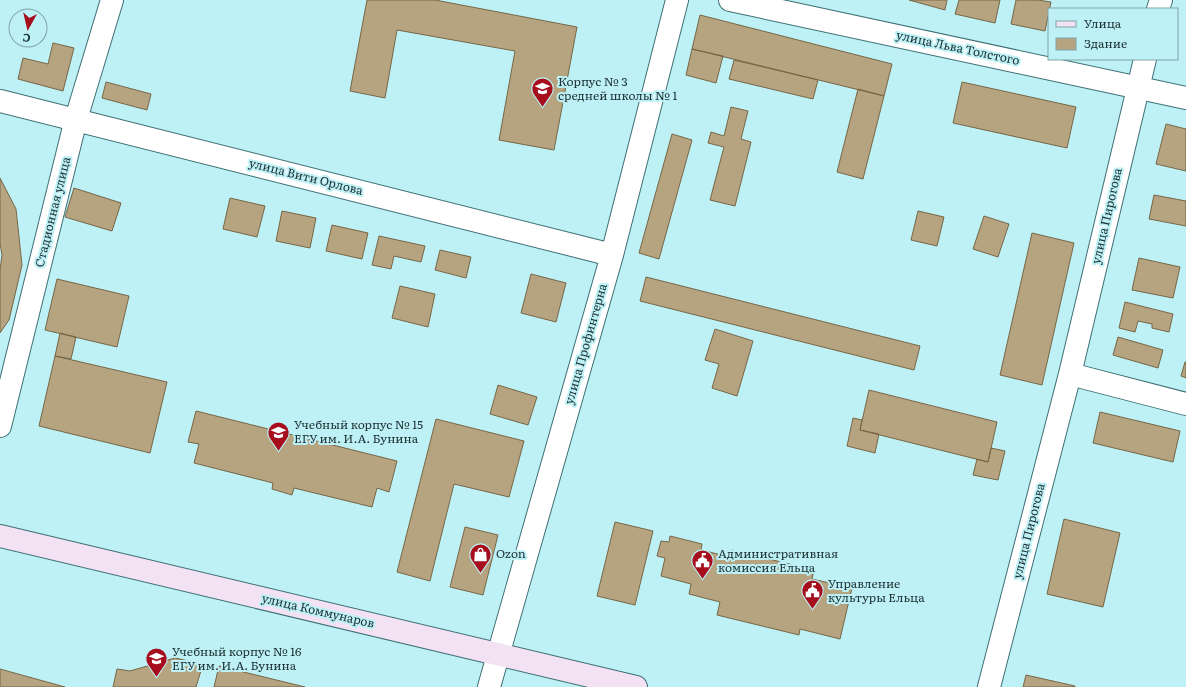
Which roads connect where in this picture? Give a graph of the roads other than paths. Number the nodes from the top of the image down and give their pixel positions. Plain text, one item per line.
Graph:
1 (112, 0) edge
2 (676, 0) edge
3 (730, 0) edge
4 (1145, 60) edge
5 (1137, 86) junction
6 (1186, 98) edge
7 (0, 101) edge
8 (76, 119) junction
9 (612, 254) junction
10 (1070, 374) junction
11 (1186, 404) edge
12 (0, 426) edge
13 (0, 536) edge
14 (498, 653) junction
15 (490, 687) edge
16 (636, 687) edge
17 (989, 687) edge

1 - 8 street, Стадионная улица
2 - 9 street, улица Профинтерна
3 - 5 street, улица Льва Толстого
4 - 5 street, улица Пирогова
5 - 6 street, улица Льва Толстого
5 - 10 street, улица Пирогова
7 - 8 street, улица Вити Орлова
8 - 9 street, улица Вити Орлова
8 - 12 street, Стадионная улица
9 - 14 street, улица Профинтерна
10 - 11 street
10 - 17 street, улица Пирогова
13 - 14 main road, улица Коммунаров
14 - 15 street, улица Профинтерна
14 - 16 main road, улица Коммунаров

